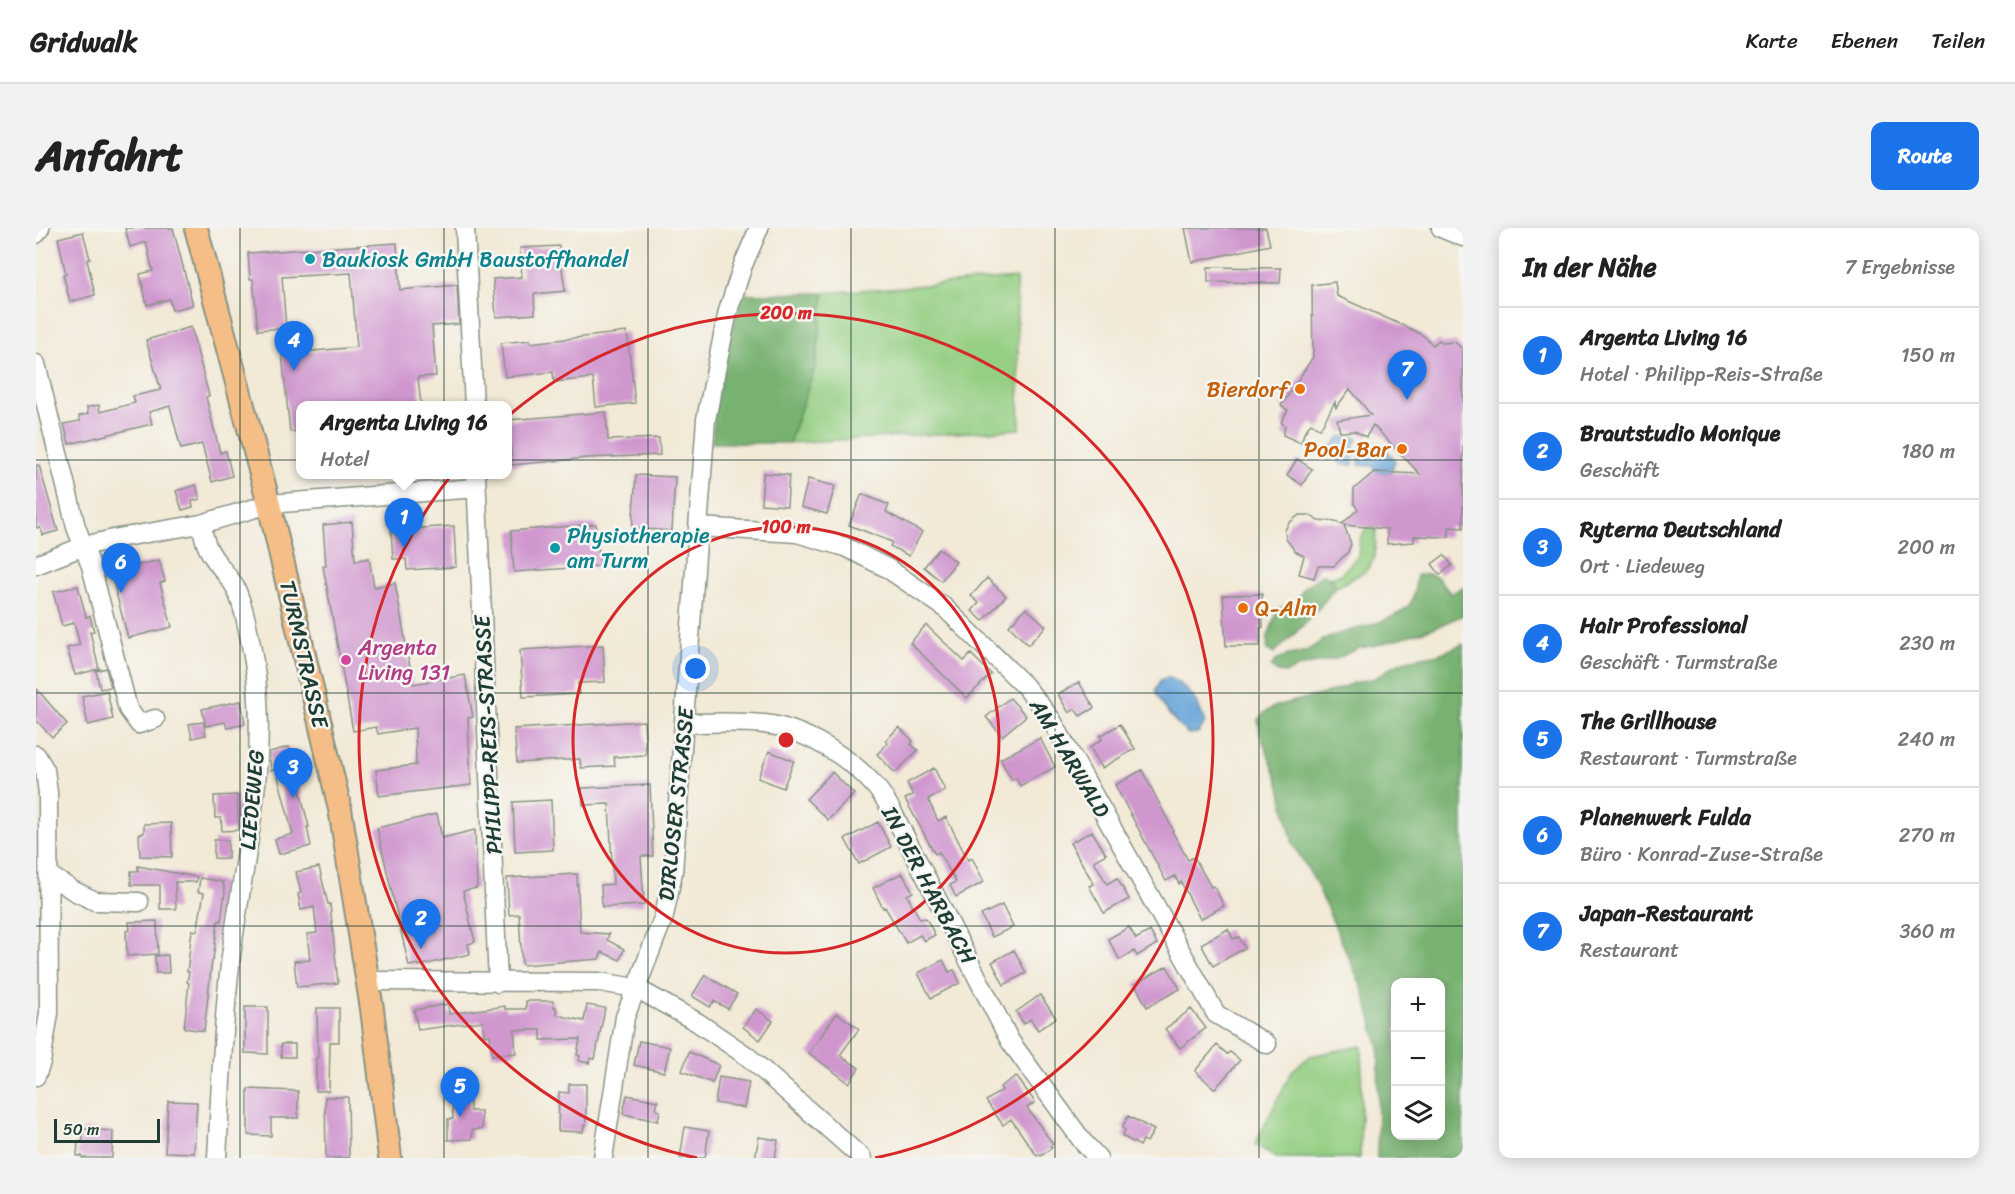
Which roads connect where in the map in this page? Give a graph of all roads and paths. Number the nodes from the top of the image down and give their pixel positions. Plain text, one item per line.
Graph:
1 (40, 228) edge
2 (196, 228) edge
3 (465, 228) edge
4 (759, 228) edge
5 (1441, 228) edge
6 (36, 234) edge
7 (1463, 237) edge
8 (36, 364) edge
9 (474, 401) edge
10 (476, 481) edge
11 (269, 504) junction
12 (201, 524) junction
13 (699, 527) junction
14 (84, 546) junction
15 (36, 565) edge
16 (155, 719) dead end
17 (685, 723) junction
18 (36, 754) edge
19 (49, 875) junction
20 (139, 902) dead end
21 (368, 981) junction
22 (498, 982) junction
23 (636, 988) junction
24 (1268, 1044) dead end
25 (36, 1076) edge
26 (217, 1158) edge
27 (390, 1158) edge
28 (603, 1158) edge
29 (862, 1158) edge
30 (1098, 1158) edge

1 - 6 street
2 - 11 main road, TURMSTRASSE
3 - 9 street
4 - 13 street, DIRLOSER STRASSE
5 - 7 street
8 - 14 street
10 - 11 street, PHILIPP-REIS-STRASSE
10 - 22 street, PHILIPP-REIS-STRASSE
11 - 12 street
11 - 21 main road, TURMSTRASSE
12 - 14 street
12 - 26 street, LIEDEWEG
13 - 17 street, DIRLOSER STRASSE
13 - 24 street, AM HARWALD
14 - 15 street
14 - 16 street
17 - 23 street, DIRLOSER STRASSE
17 - 30 street, IN DER HARBACH
18 - 19 street
19 - 20 street
19 - 25 street
21 - 22 street
21 - 27 main road, TURMSTRASSE
22 - 23 street
23 - 28 street, DIRLOSER STRASSE
23 - 29 street

